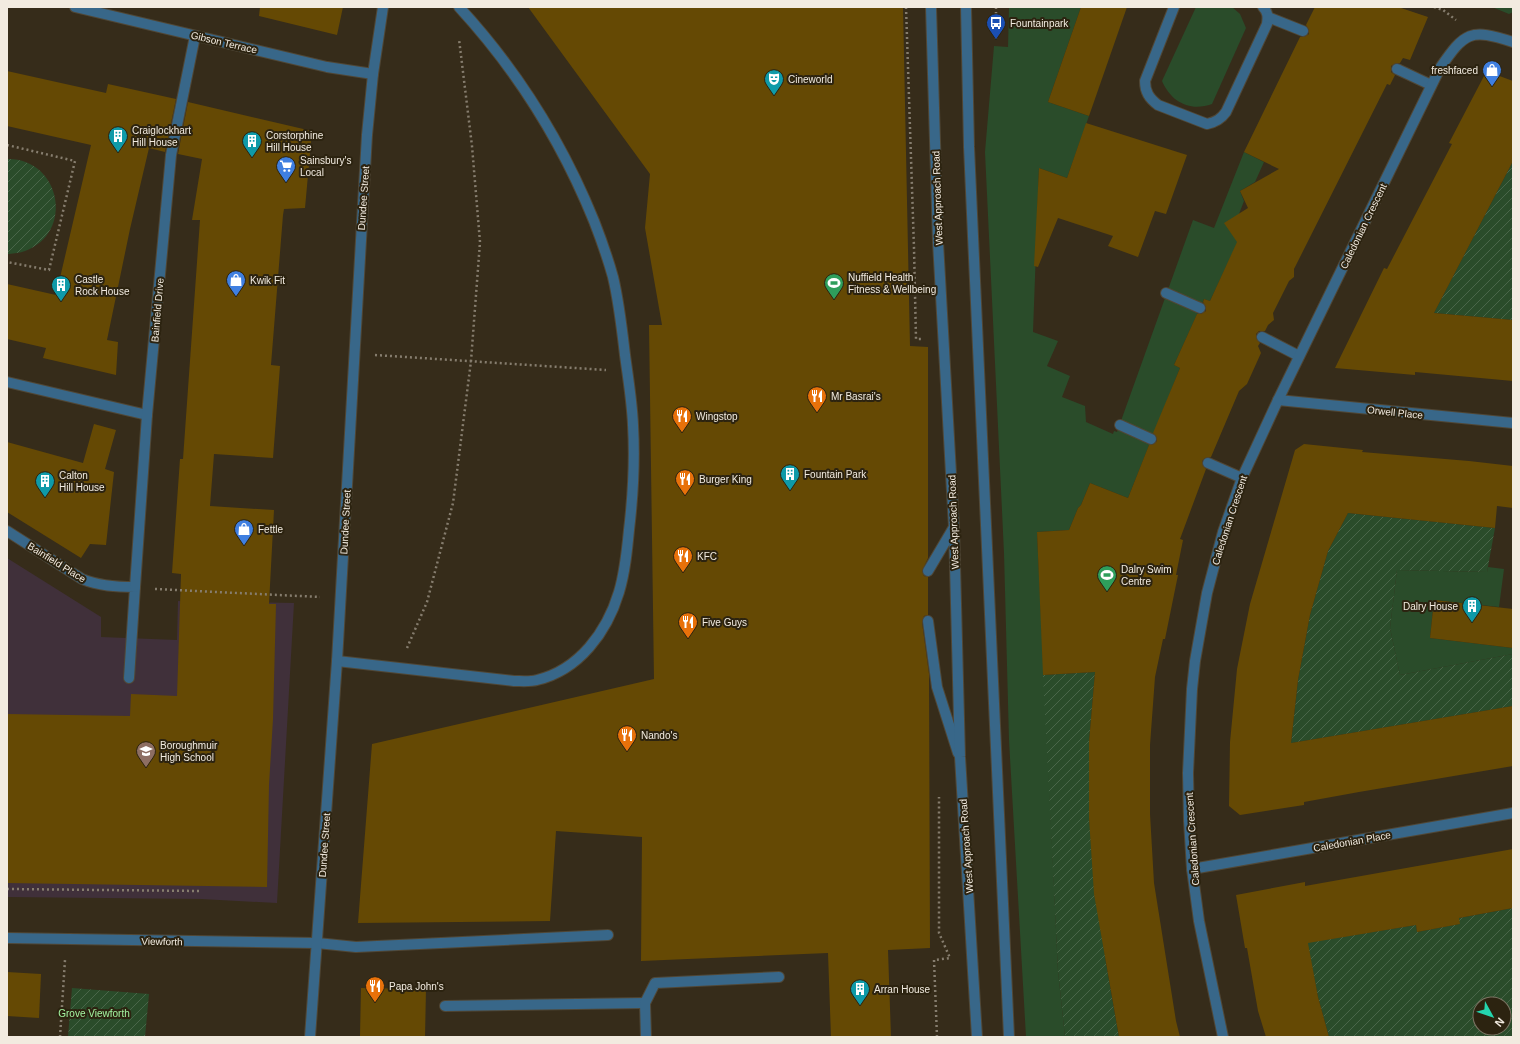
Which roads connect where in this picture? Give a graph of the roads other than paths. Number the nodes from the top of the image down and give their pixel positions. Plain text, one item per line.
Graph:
1 (75, 7) edge
2 (384, 7) edge
3 (459, 7) edge
4 (931, 7) edge
5 (966, 7) edge
6 (1174, 7) edge
7 (1263, 7) edge
8 (1268, 16) junction
9 (1303, 31) dead end
10 (195, 36) junction
11 (1513, 42) edge
12 (1398, 69) dead end
13 (373, 74) junction
14 (1431, 85) junction
15 (1166, 293) dead end
16 (1200, 308) dead end
17 (1262, 337) dead end
18 (1300, 356) junction
19 (7, 382) edge
20 (1278, 400) junction
21 (147, 415) junction
22 (1513, 423) edge
23 (1120, 425) dead end
24 (1151, 439) dead end
25 (1208, 463) dead end
26 (1242, 478) junction
27 (954, 527) junction
28 (7, 531) edge
29 (928, 571) dead end
30 (135, 587) junction
31 (928, 621) dead end
32 (337, 661) junction
33 (129, 678) dead end
34 (960, 757) junction
35 (1513, 813) edge
36 (1192, 869) junction
37 (608, 936) dead end
38 (7, 938) edge
39 (317, 943) junction
40 (779, 977) dead end
41 (645, 1003) junction
42 (445, 1006) dead end
43 (310, 1037) edge
44 (646, 1037) edge
45 (977, 1037) edge
46 (1009, 1037) edge
47 (1223, 1037) edge

1 - 10 street, Gibson Terrace
2 - 13 street, Dundee Street
3 - 32 street
4 - 27 street, West Approach Road
5 - 46 street
6 - 8 street
7 - 8 street
8 - 9 street
10 - 13 street, Gibson Terrace
10 - 21 street, Bainfield Drive
11 - 14 street, Caledonian Crescent
12 - 14 street
13 - 32 street, Dundee Street
14 - 18 street, Caledonian Crescent
15 - 16 street
17 - 18 street
18 - 20 street, Caledonian Crescent
19 - 21 street
20 - 22 street, Orwell Place
20 - 26 street, Caledonian Crescent
21 - 30 street, Bainfield Drive
23 - 24 street
25 - 26 street
26 - 36 street, Caledonian Crescent
27 - 29 street
27 - 34 street, West Approach Road
28 - 30 street, Bainfield Place
30 - 33 street, Bainfield Drive
31 - 34 street
32 - 39 street, Dundee Street
34 - 45 street, West Approach Road
35 - 36 street, Caledonian Place
36 - 47 street, Caledonian Crescent
37 - 39 street, Viewforth
38 - 39 street, Viewforth
39 - 43 street, Dundee Street
40 - 41 street
41 - 42 street
41 - 44 street

